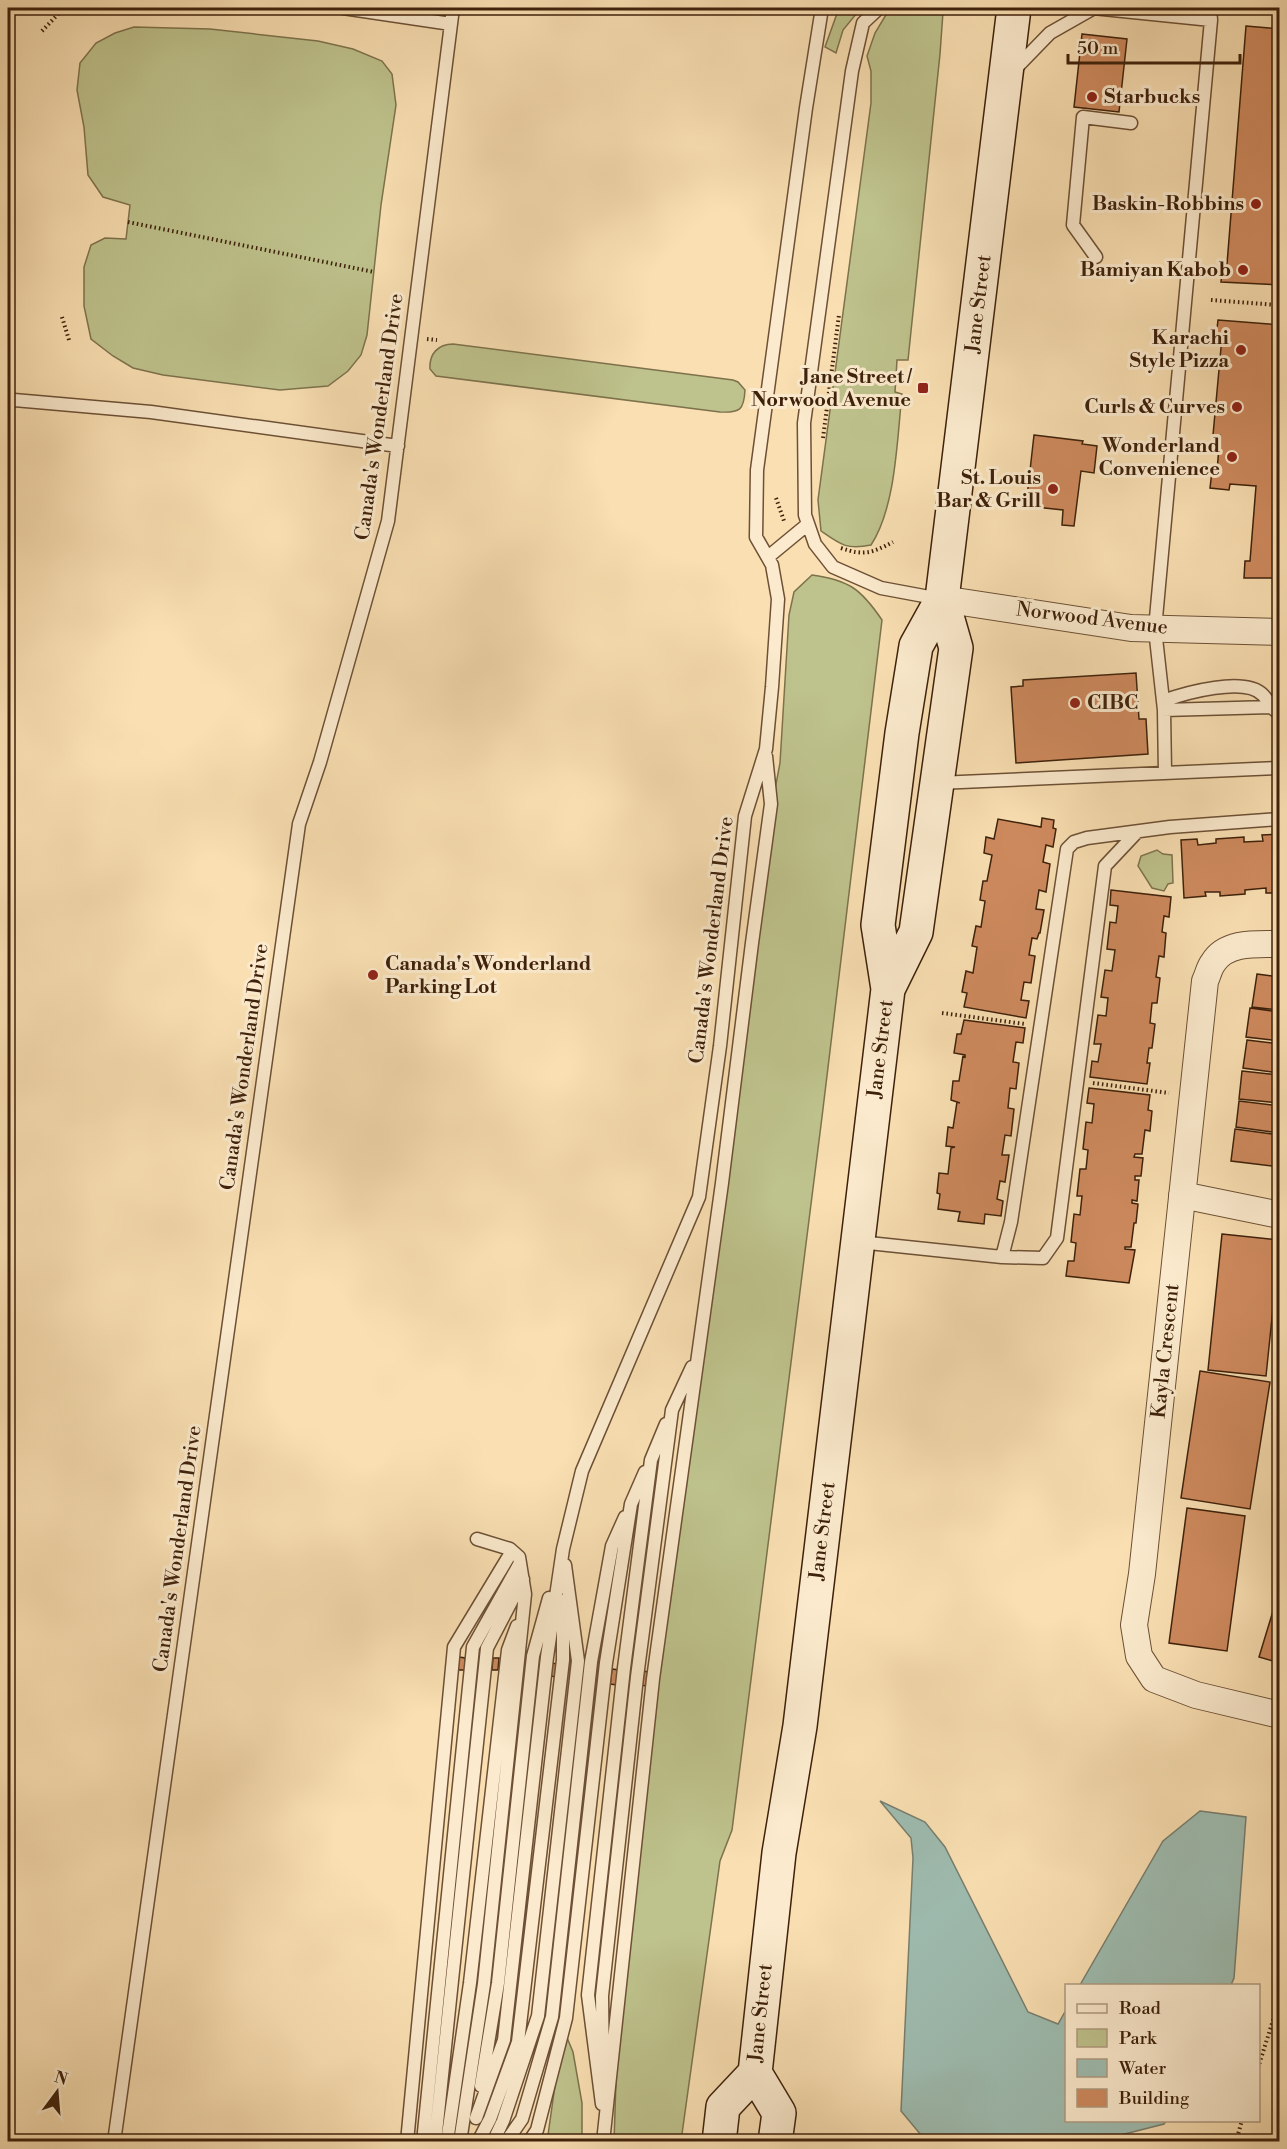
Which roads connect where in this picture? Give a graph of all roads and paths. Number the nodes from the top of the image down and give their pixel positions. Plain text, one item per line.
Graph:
1 (63, 8) edge
2 (343, 8) edge
3 (453, 8) edge
4 (822, 8) edge
5 (879, 8) edge
6 (1014, 8) edge
7 (1093, 8) edge
8 (1211, 14) edge
9 (451, 24) junction
10 (42, 31) dead end
11 (1007, 76) junction
12 (1131, 123) dead end
13 (128, 222) dead end
14 (1096, 257) dead end
15 (374, 272) dead end
16 (1210, 300) dead end
17 (1277, 305) dead end
18 (839, 309) dead end
19 (62, 317) dead end
20 (69, 340) dead end
21 (8, 402) edge
22 (398, 446) junction
23 (822, 447) dead end
24 (808, 524) junction
25 (893, 542) dead end
26 (834, 546) dead end
27 (768, 557) junction
28 (942, 599) junction
29 (1155, 629) junction
30 (1280, 632) edge
31 (1164, 706) junction
32 (1275, 710) edge
33 (766, 749) junction
34 (1280, 766) edge
35 (1165, 773) junction
36 (937, 783) junction
37 (1280, 819) edge
38 (1137, 832) junction
39 (1280, 944) edge
40 (888, 989) junction
41 (942, 1012) dead end
42 (1041, 1027) junction
43 (1077, 1081) junction
44 (1193, 1096) junction
45 (1182, 1195) junction
46 (1280, 1215) edge
47 (858, 1242) junction
48 (1002, 1257) junction
49 (698, 1353) junction
50 (672, 1410) junction
51 (651, 1460) junction
52 (631, 1504) junction
53 (477, 1539) dead end
54 (563, 1549) junction
55 (512, 1551) junction
56 (520, 1563) junction
57 (523, 1579) junction
58 (522, 1613) junction
59 (1280, 1715) edge
60 (1280, 1998) edge
61 (1260, 2062) edge
62 (755, 2073) junction
63 (476, 2118) junction
64 (1242, 2122) edge
65 (604, 2126) junction
66 (114, 2142) edge
67 (407, 2142) edge
68 (423, 2142) edge
69 (435, 2142) edge
70 (447, 2142) edge
71 (460, 2142) edge
72 (466, 2142) edge
73 (478, 2142) edge
74 (494, 2142) edge
75 (506, 2142) edge
76 (529, 2142) edge
77 (603, 2142) edge
78 (719, 2142) edge
79 (775, 2142) edge
80 (1236, 2142) edge

1 - 10 path
2 - 9 lane
3 - 9 lane, Canada's Wonderland Drive
4 - 27 lane, Canada's Wonderland Drive
5 - 24 lane
6 - 11 main road, Jane Street
7 - 8 lane
7 - 11 lane
8 - 29 lane
9 - 22 lane, Canada's Wonderland Drive
11 - 28 main road, Jane Street
12 - 14 lane
13 - 15 path
16 - 17 path
18 - 23 path
19 - 20 path
21 - 22 lane
22 - 66 lane, Canada's Wonderland Drive
24 - 27 lane
24 - 28 lane
25 - 26 path
27 - 33 lane, Canada's Wonderland Drive
28 - 29 street, Norwood Avenue
28 - 36 main road, Jane Street
28 - 40 main road, Jane Street
29 - 30 street, Norwood Avenue
29 - 31 lane
31 - 32 lane
31 - 32 lane
31 - 35 lane
33 - 49 lane
33 - 54 lane, Canada's Wonderland Drive
34 - 35 lane
35 - 36 lane
36 - 40 main road, Jane Street
37 - 38 lane
38 - 42 lane
38 - 43 lane
39 - 44 street, Kayla Crescent
40 - 47 main road, Jane Street
41 - 42 path
42 - 48 lane
43 - 44 path
43 - 48 lane
44 - 45 street, Kayla Crescent
45 - 46 street
45 - 59 street, Kayla Crescent
47 - 48 lane
47 - 62 main road, Jane Street
49 - 50 lane
49 - 65 lane
50 - 51 lane
50 - 65 lane
51 - 52 lane
51 - 65 lane
52 - 75 lane
52 - 76 lane
53 - 55 lane
54 - 63 lane
54 - 63 lane, Canada's Wonderland Drive
54 - 73 lane
54 - 74 lane
55 - 56 lane
55 - 67 lane
56 - 57 lane
56 - 68 lane
57 - 58 lane
57 - 69 lane
58 - 70 lane
58 - 71 lane
60 - 61 path
62 - 78 main road, Jane Street
62 - 79 main road, Jane Street
63 - 72 lane
64 - 80 path
65 - 77 lane

